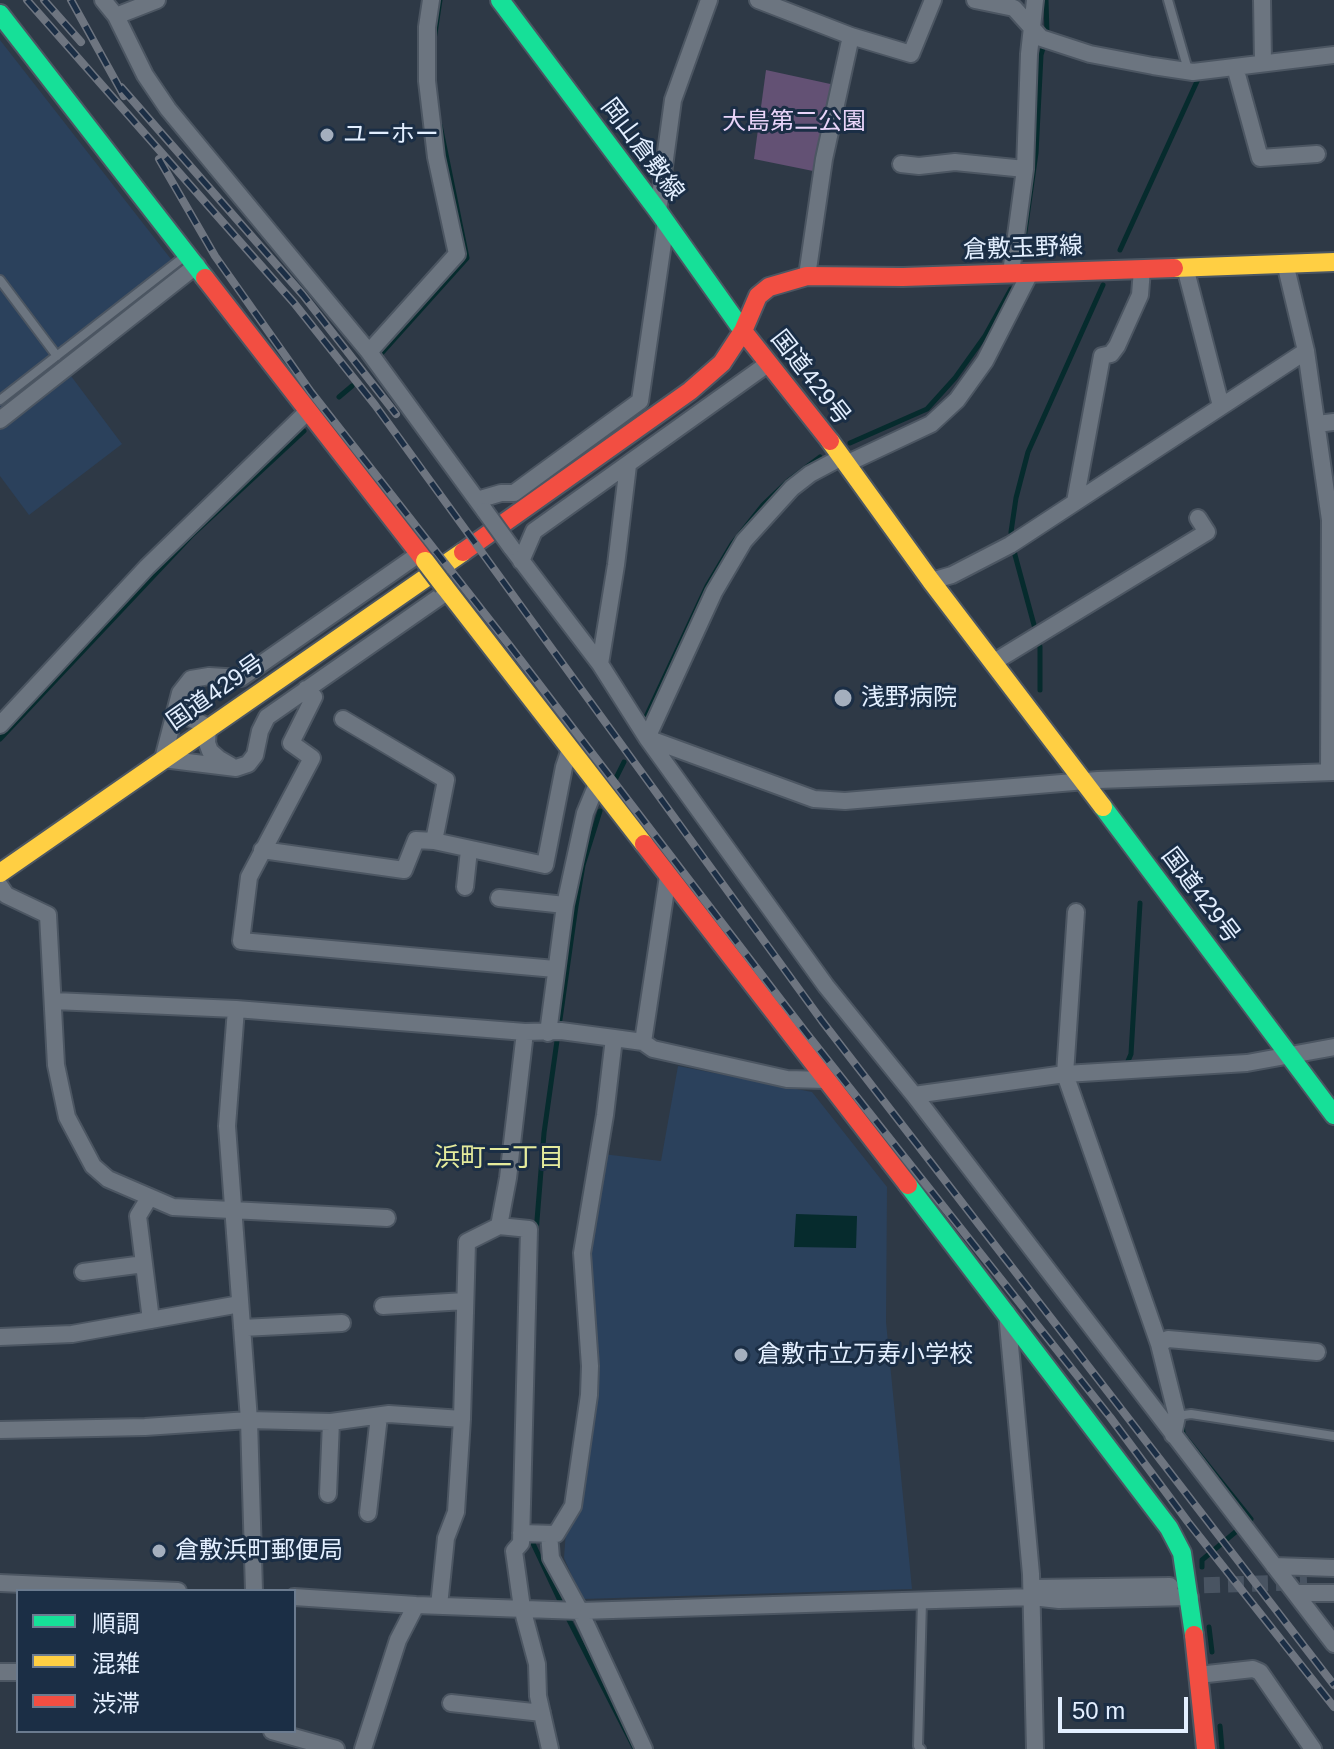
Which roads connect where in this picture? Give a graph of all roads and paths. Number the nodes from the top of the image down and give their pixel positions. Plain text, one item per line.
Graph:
1 (103, 0) edge
2 (157, 0) edge
3 (431, 0) edge
4 (500, 0) edge
5 (709, 0) edge
6 (758, 0) edge
7 (933, 0) edge
8 (975, 0) edge
9 (1035, 0) edge
10 (1168, 0) edge
11 (1262, 0) edge
12 (1014, 4) edge
13 (0, 14) edge
14 (116, 16) junction
15 (851, 36) junction
16 (1041, 36) junction
17 (1334, 55) edge
18 (1263, 62) junction
19 (1188, 70) junction
20 (1236, 71) junction
21 (1317, 154) dead end
22 (901, 164) dead end
23 (1025, 169) junction
24 (662, 217) junction
25 (192, 260) junction
26 (1334, 262) edge
27 (1285, 263) junction
28 (1185, 267) junction
29 (1142, 269) junction
30 (1021, 273) junction
31 (807, 276) junction
32 (0, 280) edge
33 (743, 331) junction
34 (1306, 351) junction
35 (369, 352) junction
36 (57, 356) junction
37 (769, 363) junction
38 (0, 400) edge
39 (1221, 406) junction
40 (308, 411) junction
41 (0, 420) edge
42 (1334, 422) edge
43 (1317, 424) junction
44 (844, 460) junction
45 (628, 465) junction
46 (1329, 475) edge
47 (1075, 502) junction
48 (481, 505) junction
49 (1198, 518) dead end
50 (1332, 557) edge
51 (422, 558) junction
52 (521, 561) junction
53 (931, 581) junction
54 (446, 589) junction
55 (1332, 626) edge
56 (994, 662) junction
57 (600, 664) junction
58 (306, 689) junction
59 (180, 693) junction
60 (343, 719) dead end
61 (0, 725) edge
62 (208, 727) junction
63 (647, 738) junction
64 (570, 749) junction
65 (163, 759) junction
66 (236, 768) junction
67 (1332, 772) edge
68 (1084, 781) junction
69 (597, 784) junction
70 (434, 841) junction
71 (262, 850) junction
72 (469, 850) junction
73 (0, 873) edge
74 (668, 876) junction
75 (0, 886) edge
76 (465, 887) dead end
77 (499, 898) dead end
78 (565, 905) junction
79 (1076, 912) dead end
80 (555, 969) junction
81 (54, 1001) junction
82 (236, 1009) junction
83 (525, 1032) junction
84 (554, 1032) junction
85 (614, 1038) junction
86 (643, 1042) junction
87 (1334, 1047) edge
88 (1289, 1055) junction
89 (1065, 1074) junction
90 (826, 1080) junction
91 (914, 1095) junction
92 (1334, 1115) edge
93 (149, 1198) junction
94 (232, 1209) junction
95 (387, 1218) dead end
96 (499, 1226) junction
97 (144, 1264) junction
98 (83, 1272) dead end
99 (465, 1301) junction
100 (240, 1304) junction
101 (383, 1306) dead end
102 (1007, 1313) junction
103 (151, 1320) junction
104 (342, 1323) dead end
105 (242, 1328) junction
106 (0, 1337) edge
107 (1163, 1342) junction
108 (1317, 1352) dead end
109 (379, 1416) junction
110 (1180, 1416) junction
111 (462, 1419) junction
112 (249, 1420) junction
113 (331, 1422) junction
114 (0, 1430) edge
115 (1173, 1435) junction
116 (1334, 1436) edge
117 (328, 1494) dead end
118 (368, 1513) dead end
119 (532, 1533) junction
120 (1274, 1566) junction
121 (1334, 1568) edge
122 (0, 1583) edge
123 (1334, 1583) edge
124 (1170, 1586) tunnel mouth
125 (1301, 1587) junction
126 (134, 1589) edge
127 (254, 1589) edge
128 (1032, 1592) junction
129 (1334, 1593) edge
130 (296, 1597) edge
131 (1190, 1597) junction
132 (922, 1600) junction
133 (416, 1605) junction
134 (439, 1606) junction
135 (522, 1608) junction
136 (570, 1610) junction
137 (1334, 1644) edge
138 (1198, 1675) junction
139 (451, 1703) dead end
140 (542, 1713) junction
141 (279, 1733) edge
142 (336, 1749) edge
143 (363, 1749) edge
144 (550, 1749) edge
145 (644, 1749) edge
146 (921, 1749) edge
147 (1035, 1749) edge
148 (1206, 1749) edge
149 (1313, 1749) edge

1 - 14 street
2 - 14 street
3 - 35 street
4 - 24 main road, 岡山倉敷線
5 - 24 street
6 - 15 street
7 - 15 street
8 - 12 street
9 - 16 street
10 - 19 lane
11 - 18 street
12 - 16 street
13 - 25 main road
14 - 35 street
15 - 31 street
16 - 19 street
16 - 23 street
17 - 18 street
18 - 20 street
19 - 20 street
20 - 21 street
22 - 23 street
23 - 30 street
24 - 33 main road, 岡山倉敷線
24 - 48 street
25 - 36 lane
25 - 40 main road
25 - 41 street
26 - 27 main road, 倉敷玉野線
27 - 28 main road, 倉敷玉野線
27 - 34 street
28 - 29 main road, 倉敷玉野線
28 - 39 street
29 - 30 main road, 倉敷玉野線
29 - 47 street
30 - 31 main road, 倉敷玉野線
30 - 44 street
31 - 33 main road, 倉敷玉野線
32 - 36 lane
33 - 37 main road, 国道429号
33 - 62 main road, 国道429号
34 - 39 street
34 - 43 street
35 - 48 street
36 - 38 lane
37 - 44 main road, 国道429号
37 - 45 street
39 - 47 street
40 - 51 main road
40 - 61 street
42 - 43 street
43 - 46 street
44 - 53 main road, 国道429号
44 - 63 street
45 - 52 street
45 - 57 street
46 - 50 street
47 - 53 street
48 - 52 street, bridge
49 - 56 street
50 - 55 street
51 - 54 main road, bridge
51 - 59 street
52 - 57 street
53 - 56 main road, 国道429号
54 - 58 street
54 - 64 main road
55 - 67 street
56 - 68 main road, 国道429号
57 - 63 street
58 - 66 street
58 - 71 street
59 - 62 street
59 - 65 street
60 - 70 street
62 - 65 main road, 国道429号
62 - 66 street
63 - 68 street
63 - 91 street
64 - 69 main road
64 - 72 street
65 - 66 street
65 - 73 main road, 国道429号
67 - 68 street
68 - 88 main road, 国道429号
69 - 74 main road
69 - 78 street
70 - 71 street
70 - 72 street
71 - 80 street
72 - 76 street
74 - 86 street
74 - 90 main road
75 - 81 street
77 - 78 street
78 - 80 street
79 - 89 street
80 - 84 street
81 - 82 street
81 - 93 street
82 - 83 street
82 - 94 street
83 - 84 street
83 - 96 street
84 - 85 street
85 - 86 street
85 - 119 street
86 - 90 street
87 - 88 street
88 - 89 street
88 - 92 main road, 国道429号
89 - 91 street
89 - 107 street
90 - 102 main road
91 - 115 street
93 - 94 street
93 - 97 street
94 - 95 street
94 - 100 street
96 - 99 street
96 - 119 street
97 - 98 street
97 - 103 street
99 - 101 street
99 - 111 street
100 - 103 street
100 - 105 street
102 - 128 street
102 - 131 main road
103 - 106 street
104 - 105 street
105 - 112 street
107 - 108 street
107 - 110 street
109 - 111 street
109 - 113 street
109 - 118 street
110 - 115 street
110 - 116 lane
111 - 134 street
112 - 113 street
112 - 114 street
112 - 127 street
113 - 117 street
115 - 120 street
119 - 135 street
119 - 136 street
120 - 121 street
120 - 125 street
122 - 126 street
123 - 125 street
124 - 128 street
125 - 129 street
125 - 137 street
128 - 131 street
128 - 132 street
128 - 147 street
130 - 133 street
131 - 138 main road
132 - 136 street
132 - 146 lane
133 - 134 street
133 - 143 street
134 - 135 street
135 - 136 street
135 - 140 street
136 - 145 street
138 - 148 main road
138 - 149 street
139 - 140 street
140 - 144 street
141 - 142 street

